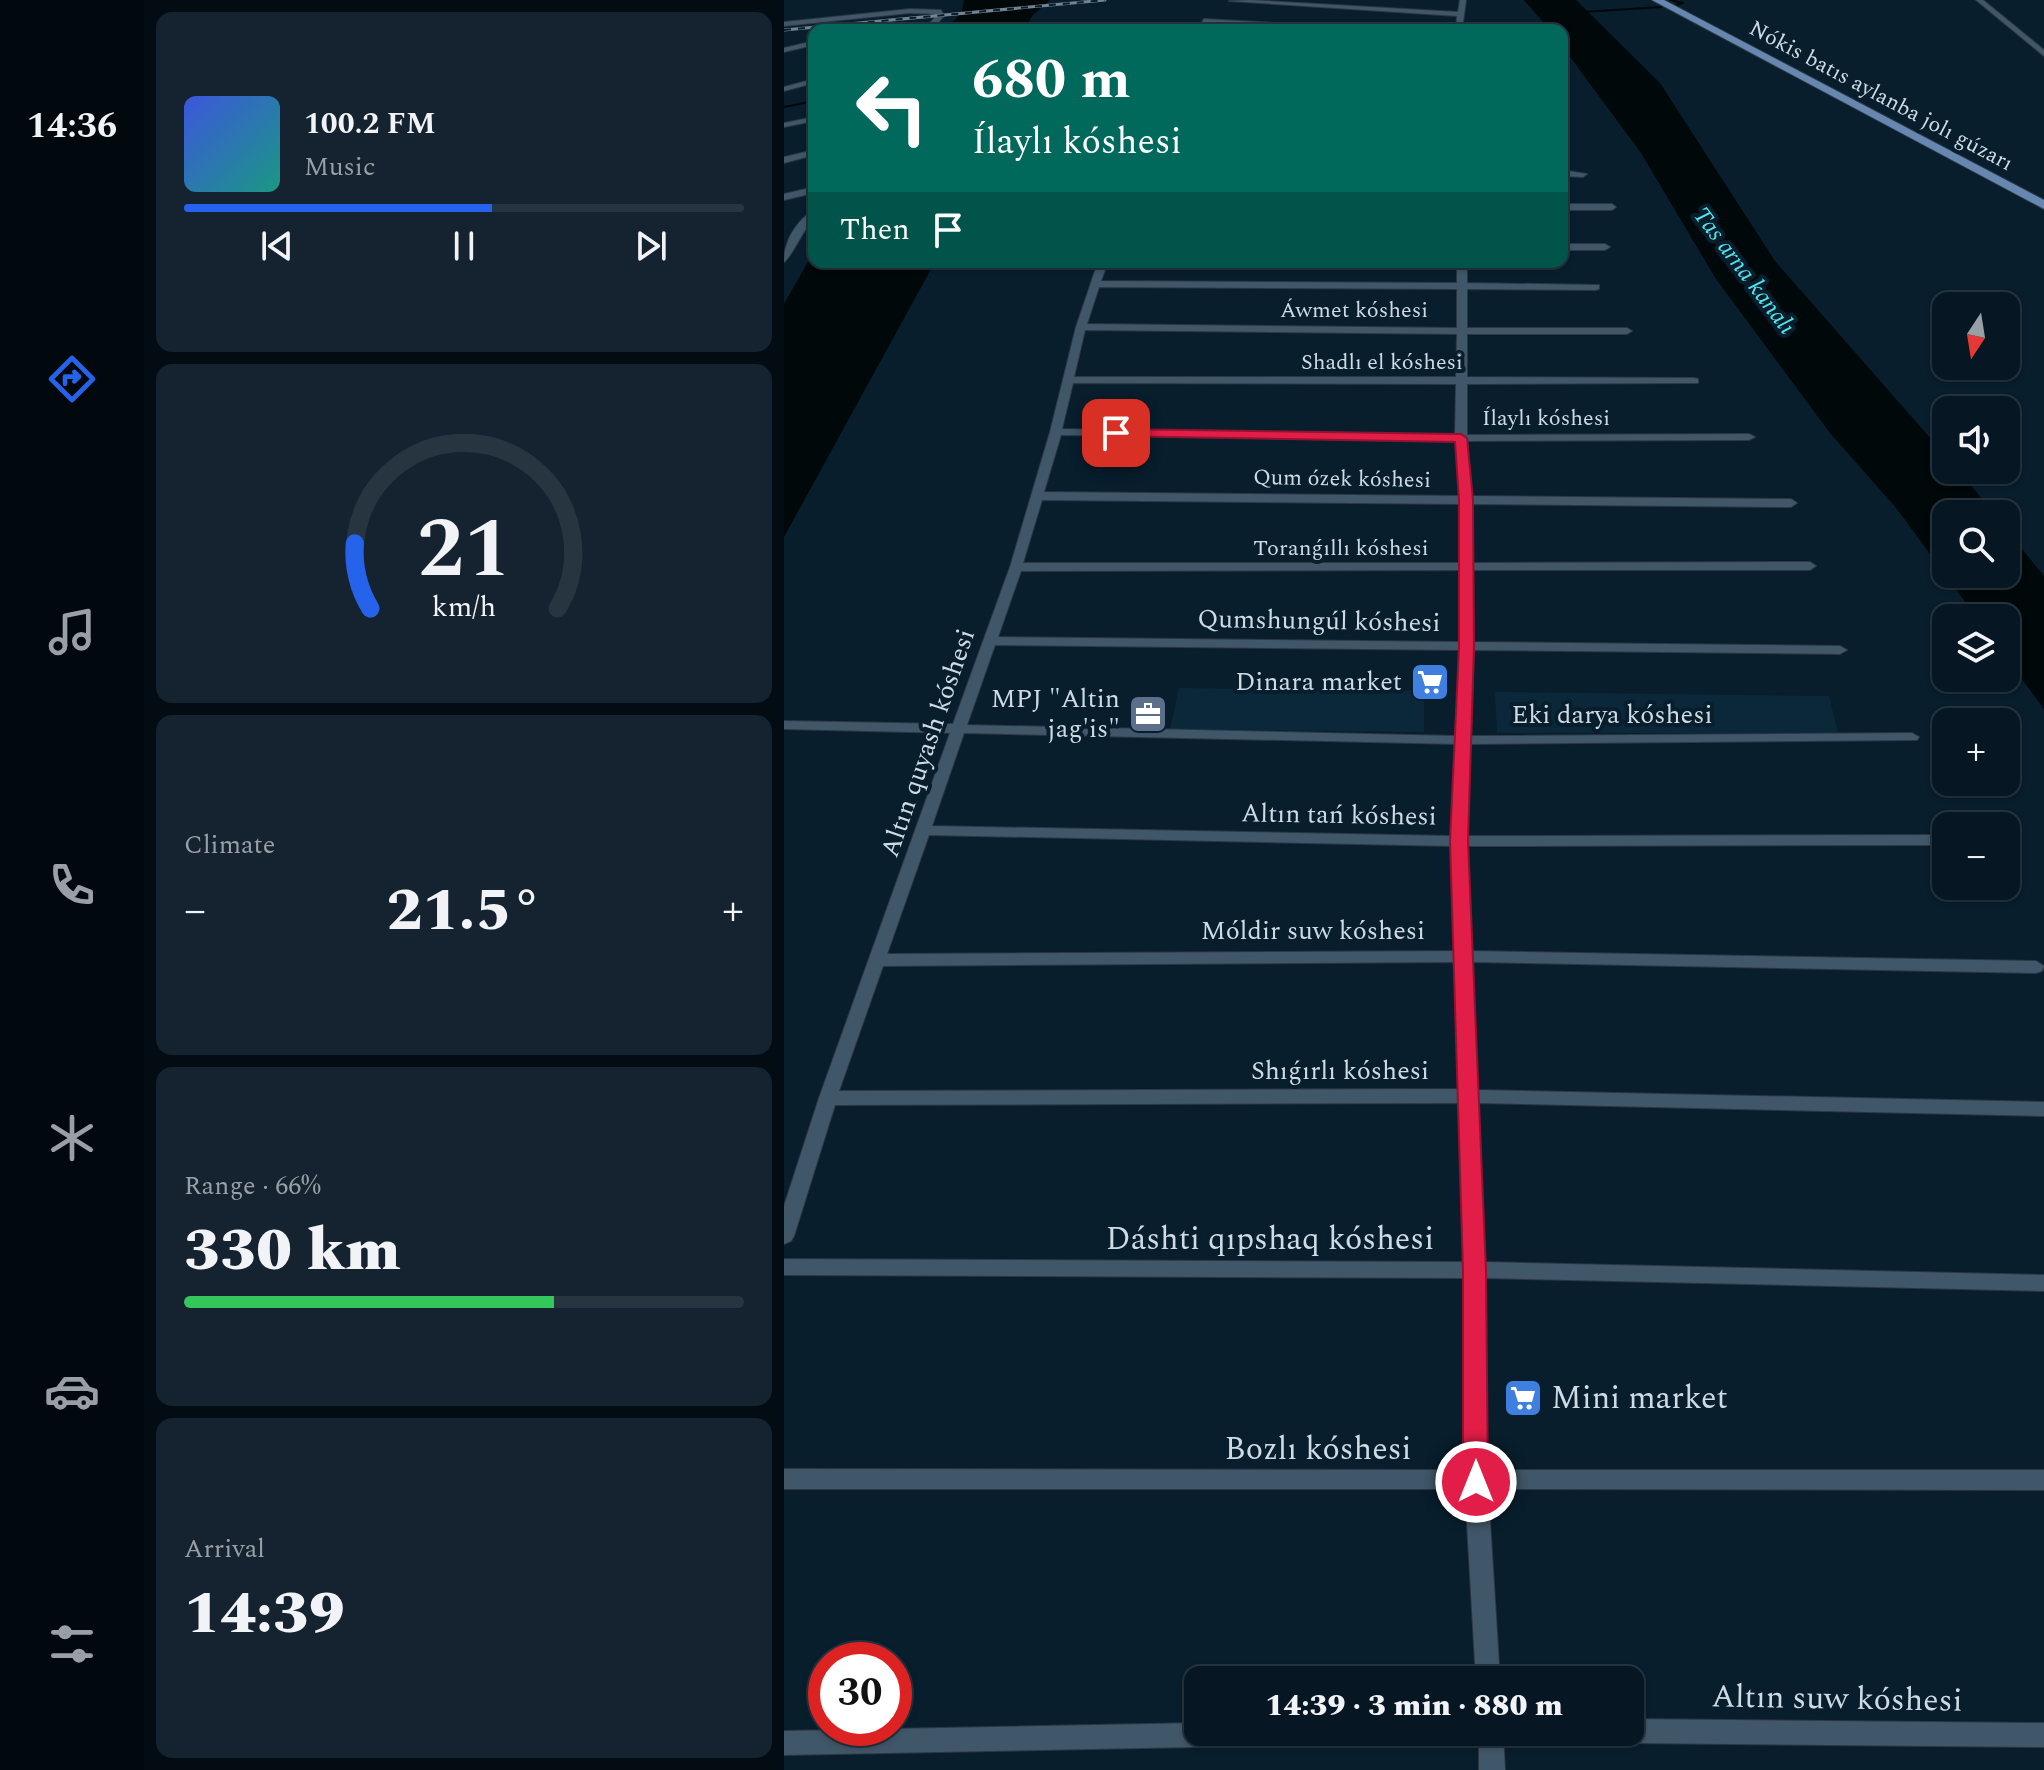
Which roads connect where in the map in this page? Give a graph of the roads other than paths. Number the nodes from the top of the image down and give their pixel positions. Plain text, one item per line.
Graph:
1 (1463, 0) edge
2 (1657, 0) edge
3 (1979, 0) edge
4 (1232, 1) edge
5 (939, 2) edge
6 (1222, 8) dead end
7 (931, 10) junction
8 (1461, 14) junction
9 (1213, 15) dead end
10 (1204, 21) junction
11 (784, 24) edge
12 (933, 24) edge
13 (1202, 24) edge
14 (1257, 24) edge
15 (1460, 24) edge
16 (808, 44) edge
17 (784, 50) edge
18 (2044, 54) edge
19 (808, 83) edge
20 (784, 89) edge
21 (808, 120) edge
22 (784, 125) edge
23 (808, 154) edge
24 (784, 160) edge
25 (1568, 173) edge
26 (1583, 174) dead end
27 (808, 191) edge
28 (784, 197) edge
29 (2044, 205) edge
30 (1568, 207) edge
31 (1612, 207) dead end
32 (808, 219) edge
33 (788, 244) edge
34 (1568, 247) edge
35 (1605, 247) dead end
36 (784, 259) edge
37 (1101, 268) edge
38 (1462, 268) edge
39 (1095, 284) junction
40 (1462, 287) junction
41 (1596, 287) dead end
42 (1081, 327) junction
43 (1461, 330) junction
44 (1627, 331) dead end
45 (1070, 380) junction
46 (1694, 381) dead end
47 (1460, 383) junction
48 (1056, 432) junction
49 (1749, 437) dead end
50 (1461, 438) junction
51 (1038, 496) junction
52 (1466, 500) junction
53 (1791, 503) dead end
54 (1810, 566) dead end
55 (1016, 567) junction
56 (1466, 568) junction
57 (989, 641) junction
58 (1467, 647) junction
59 (1840, 650) dead end
60 (784, 725) edge
61 (959, 727) junction
62 (1912, 737) dead end
63 (1463, 740) junction
64 (923, 830) junction
65 (1932, 840) edge
66 (1459, 841) junction
67 (1462, 956) junction
68 (879, 960) junction
69 (2036, 967) dead end
70 (1468, 1096) junction
71 (828, 1098) junction
72 (2044, 1109) edge
73 (784, 1236) edge
74 (784, 1267) edge
75 (1475, 1270) junction
76 (2044, 1283) edge
77 (784, 1479) edge
78 (2044, 1480) edge
79 (1476, 1482) junction
80 (1487, 1666) edge
81 (1644, 1731) edge
82 (1184, 1735) edge
83 (2044, 1735) edge
84 (784, 1743) edge
85 (1491, 1746) edge
86 (1492, 1770) edge

1 - 8 street
2 - 29 main road, Nókis batıs aylanba jolı gúzarı
3 - 18 street
4 - 6 street
4 - 8 street
5 - 7 street
7 - 11 street
7 - 12 street
8 - 15 street
9 - 10 street
10 - 13 street
10 - 14 street
16 - 17 street
19 - 20 street
21 - 22 street
23 - 24 street
25 - 26 street
27 - 28 street
30 - 31 street
32 - 33 street
33 - 36 street
34 - 35 street
37 - 39 street, Altın quyash kóshesi
38 - 40 street
39 - 40 street
39 - 42 street, Altın quyash kóshesi
40 - 41 street
40 - 43 street
42 - 43 street, Áwmet kóshesi
42 - 45 street, Altın quyash kóshesi
43 - 44 street, Áwmet kóshesi
43 - 47 street
45 - 47 street, Shadlı el kóshesi
45 - 48 street, Altın quyash kóshesi
46 - 47 street, Shadlı el kóshesi
47 - 50 street
48 - 50 street, Ílaylı kóshesi
48 - 51 street, Altın quyash kóshesi
49 - 50 street, Ílaylı kóshesi
50 - 52 street
51 - 52 street, Qum ózek kóshesi
51 - 55 street, Altın quyash kóshesi
52 - 53 street, Qum ózek kóshesi
52 - 56 street
54 - 56 street, Toranǵıllı kóshesi
55 - 56 street, Toranǵıllı kóshesi
55 - 57 street, Altın quyash kóshesi
56 - 58 street
57 - 58 street, Qumshungúl kóshesi
57 - 61 street, Altın quyash kóshesi
58 - 59 street, Qumshungúl kóshesi
58 - 63 street
60 - 61 street, Eki darya kóshesi
61 - 63 street, Eki darya kóshesi
61 - 64 street, Altın quyash kóshesi
62 - 63 street, Eki darya kóshesi
63 - 66 street
64 - 66 street, Altın tań kóshesi
64 - 68 street, Altın quyash kóshesi
65 - 66 street, Altın tań kóshesi
66 - 67 street
67 - 68 street, Móldir suw kóshesi
67 - 69 street, Móldir suw kóshesi
67 - 70 street
68 - 71 street, Altın quyash kóshesi
70 - 71 street, Shıǵırlı kóshesi
70 - 72 street, Shıǵırlı kóshesi
70 - 75 street
71 - 73 street, Altın quyash kóshesi
74 - 75 street, Dáshti qıpshaq kóshesi
75 - 76 street, Dáshti qıpshaq kóshesi
75 - 79 street
77 - 79 street, Bozlı kóshesi
78 - 79 street, Bozlı kóshesi
79 - 80 street
81 - 83 street, Altın suw kóshesi
82 - 84 street
85 - 86 street

